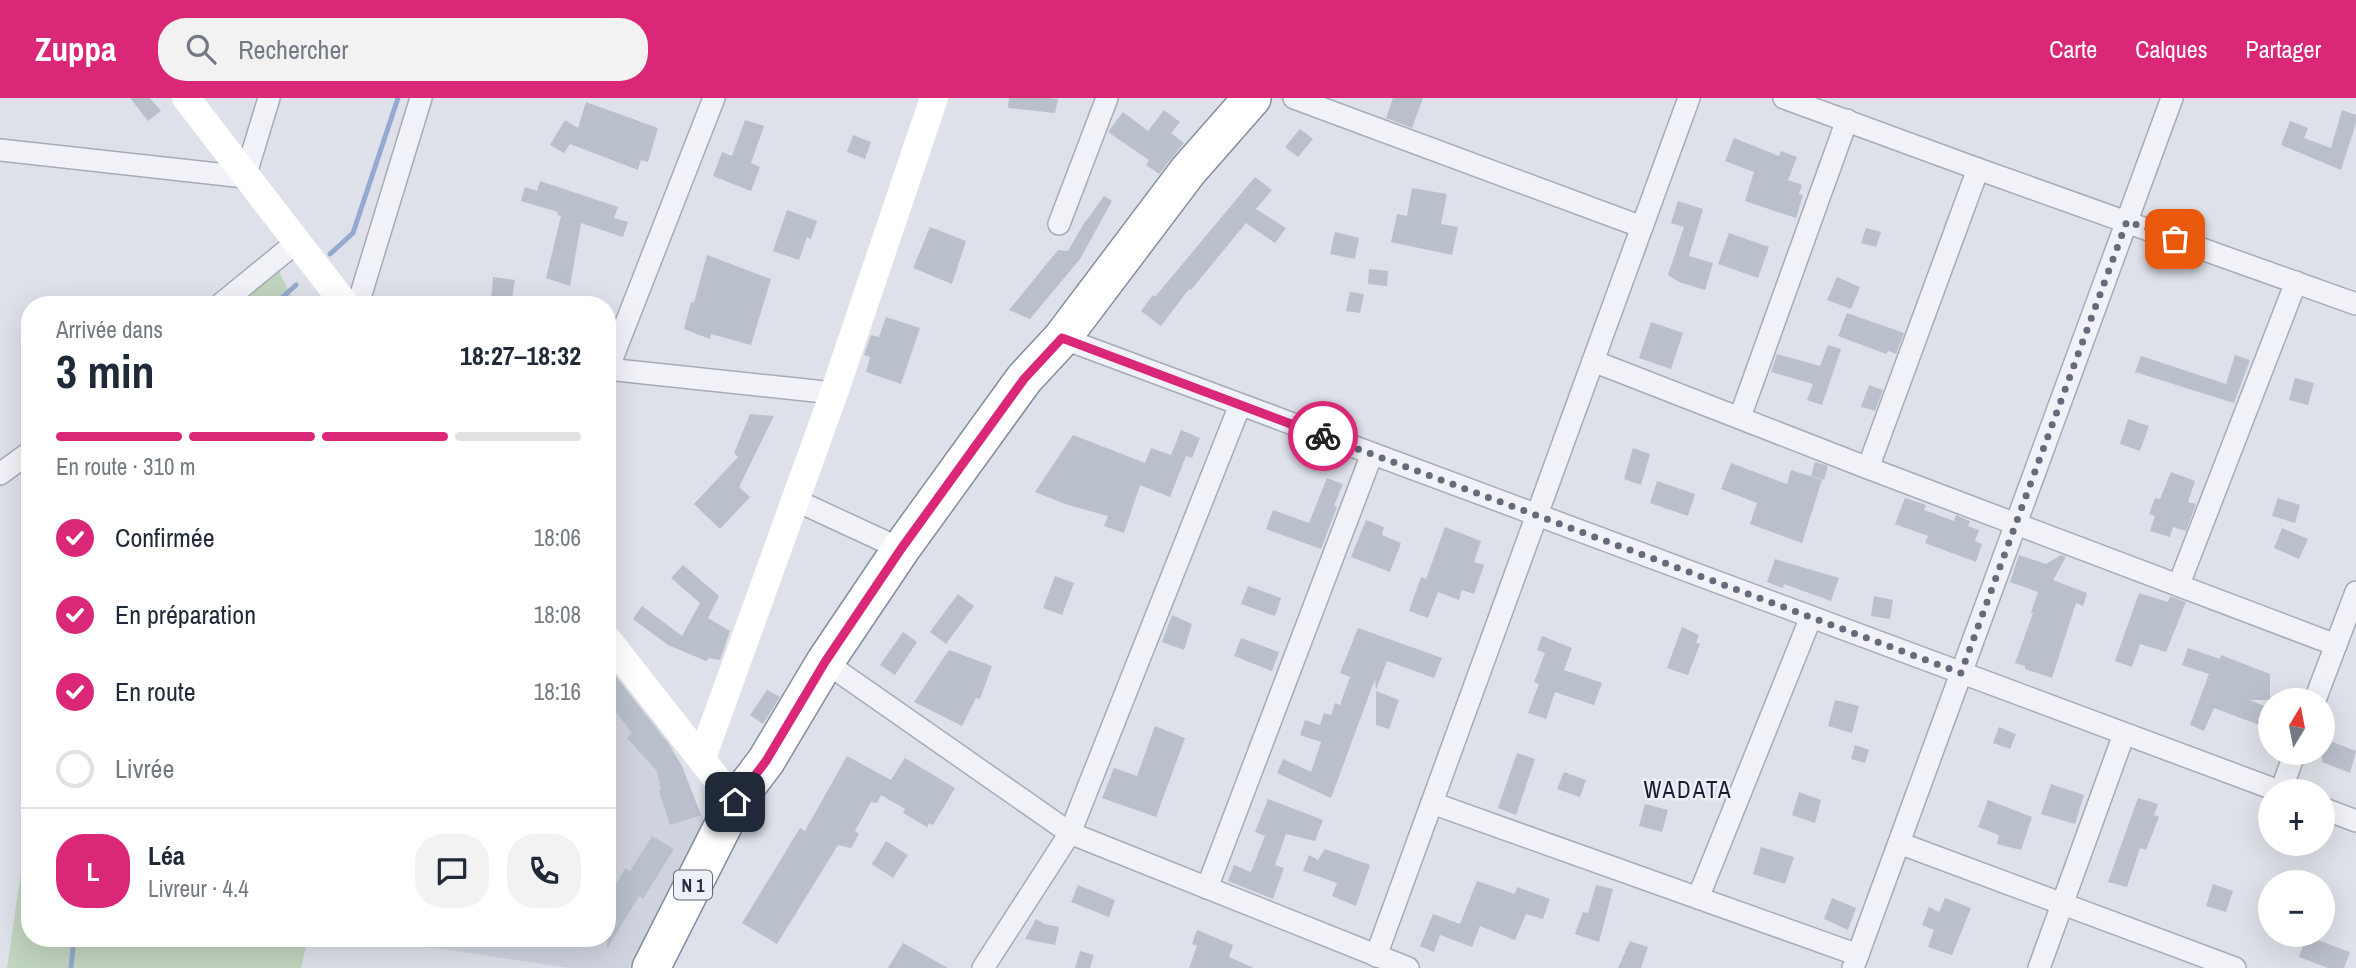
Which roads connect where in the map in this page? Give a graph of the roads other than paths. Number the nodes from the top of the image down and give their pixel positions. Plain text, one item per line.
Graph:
1 (186, 98) edge
2 (269, 98) edge
3 (421, 98) edge
4 (714, 98) edge
5 (934, 98) edge
6 (1107, 98) edge
7 (1252, 98) edge
8 (1294, 98) edge
9 (1689, 98) edge
10 (1784, 98) edge
11 (2172, 98) edge
12 (1847, 120) junction
13 (0, 150) edge
14 (1978, 169) junction
15 (245, 177) junction
16 (2127, 221) junction
17 (1059, 225) dead end
18 (1642, 227) junction
19 (298, 241) junction
20 (2296, 282) junction
21 (231, 296) edge
22 (339, 296) edge
23 (360, 296) edge
24 (2356, 304) edge
25 (1062, 338) junction
26 (616, 346) edge
27 (1593, 360) junction
28 (616, 370) edge
29 (834, 393) junction
30 (1240, 405) junction
31 (1740, 417) junction
32 (1372, 454) junction
33 (21, 459) edge
34 (1868, 468) junction
35 (0, 474) edge
36 (795, 499) junction
37 (1537, 515) junction
38 (2017, 522) junction
39 (901, 549) junction
40 (2179, 584) junction
41 (2356, 592) edge
42 (1811, 617) junction
43 (2336, 645) junction
44 (616, 650) edge
45 (825, 662) junction
46 (1961, 673) junction
47 (2320, 688) edge
48 (2124, 734) junction
49 (702, 758) junction
50 (2258, 783) edge
51 (735, 802) junction
52 (1432, 803) junction
53 (2335, 813) edge
54 (2356, 821) edge
55 (1070, 833) junction
56 (1899, 843) junction
57 (1207, 888) junction
58 (1698, 898) junction
59 (2063, 904) junction
60 (1376, 956) junction
61 (1856, 961) edge
62 (2222, 966) edge
63 (651, 968) edge
64 (983, 968) edge
65 (1408, 968) edge
66 (2039, 968) edge

1 - 15 street
2 - 15 street
3 - 23 street
4 - 26 street
5 - 29 street
6 - 17 street
7 - 25 highway
8 - 18 street
9 - 18 street
10 - 12 street
11 - 16 street
12 - 14 street
12 - 31 street
13 - 15 street
14 - 16 street
14 - 34 street
15 - 19 street
16 - 20 street
16 - 38 street
18 - 27 street
19 - 21 street
19 - 22 street
20 - 24 street
20 - 40 street
25 - 30 street
25 - 39 highway
27 - 31 street
27 - 37 street
28 - 29 street
29 - 36 street
30 - 32 street
30 - 55 street
31 - 34 street
32 - 37 street
32 - 57 street
33 - 35 street
34 - 38 street
36 - 39 street
36 - 49 street
37 - 42 street
37 - 52 street
38 - 40 street
38 - 46 street
39 - 45 highway
40 - 43 street
41 - 43 street
42 - 46 street
42 - 58 street
43 - 47 street
44 - 49 street
45 - 51 highway
45 - 55 street
46 - 48 street
46 - 56 street
48 - 50 street
48 - 59 street
49 - 51 street
51 - 63 highway, N 1
52 - 58 street
52 - 60 street
53 - 54 street
55 - 57 street
55 - 64 street
56 - 59 street
56 - 61 street
57 - 60 street
58 - 61 street
59 - 62 street
59 - 66 street
60 - 65 street

